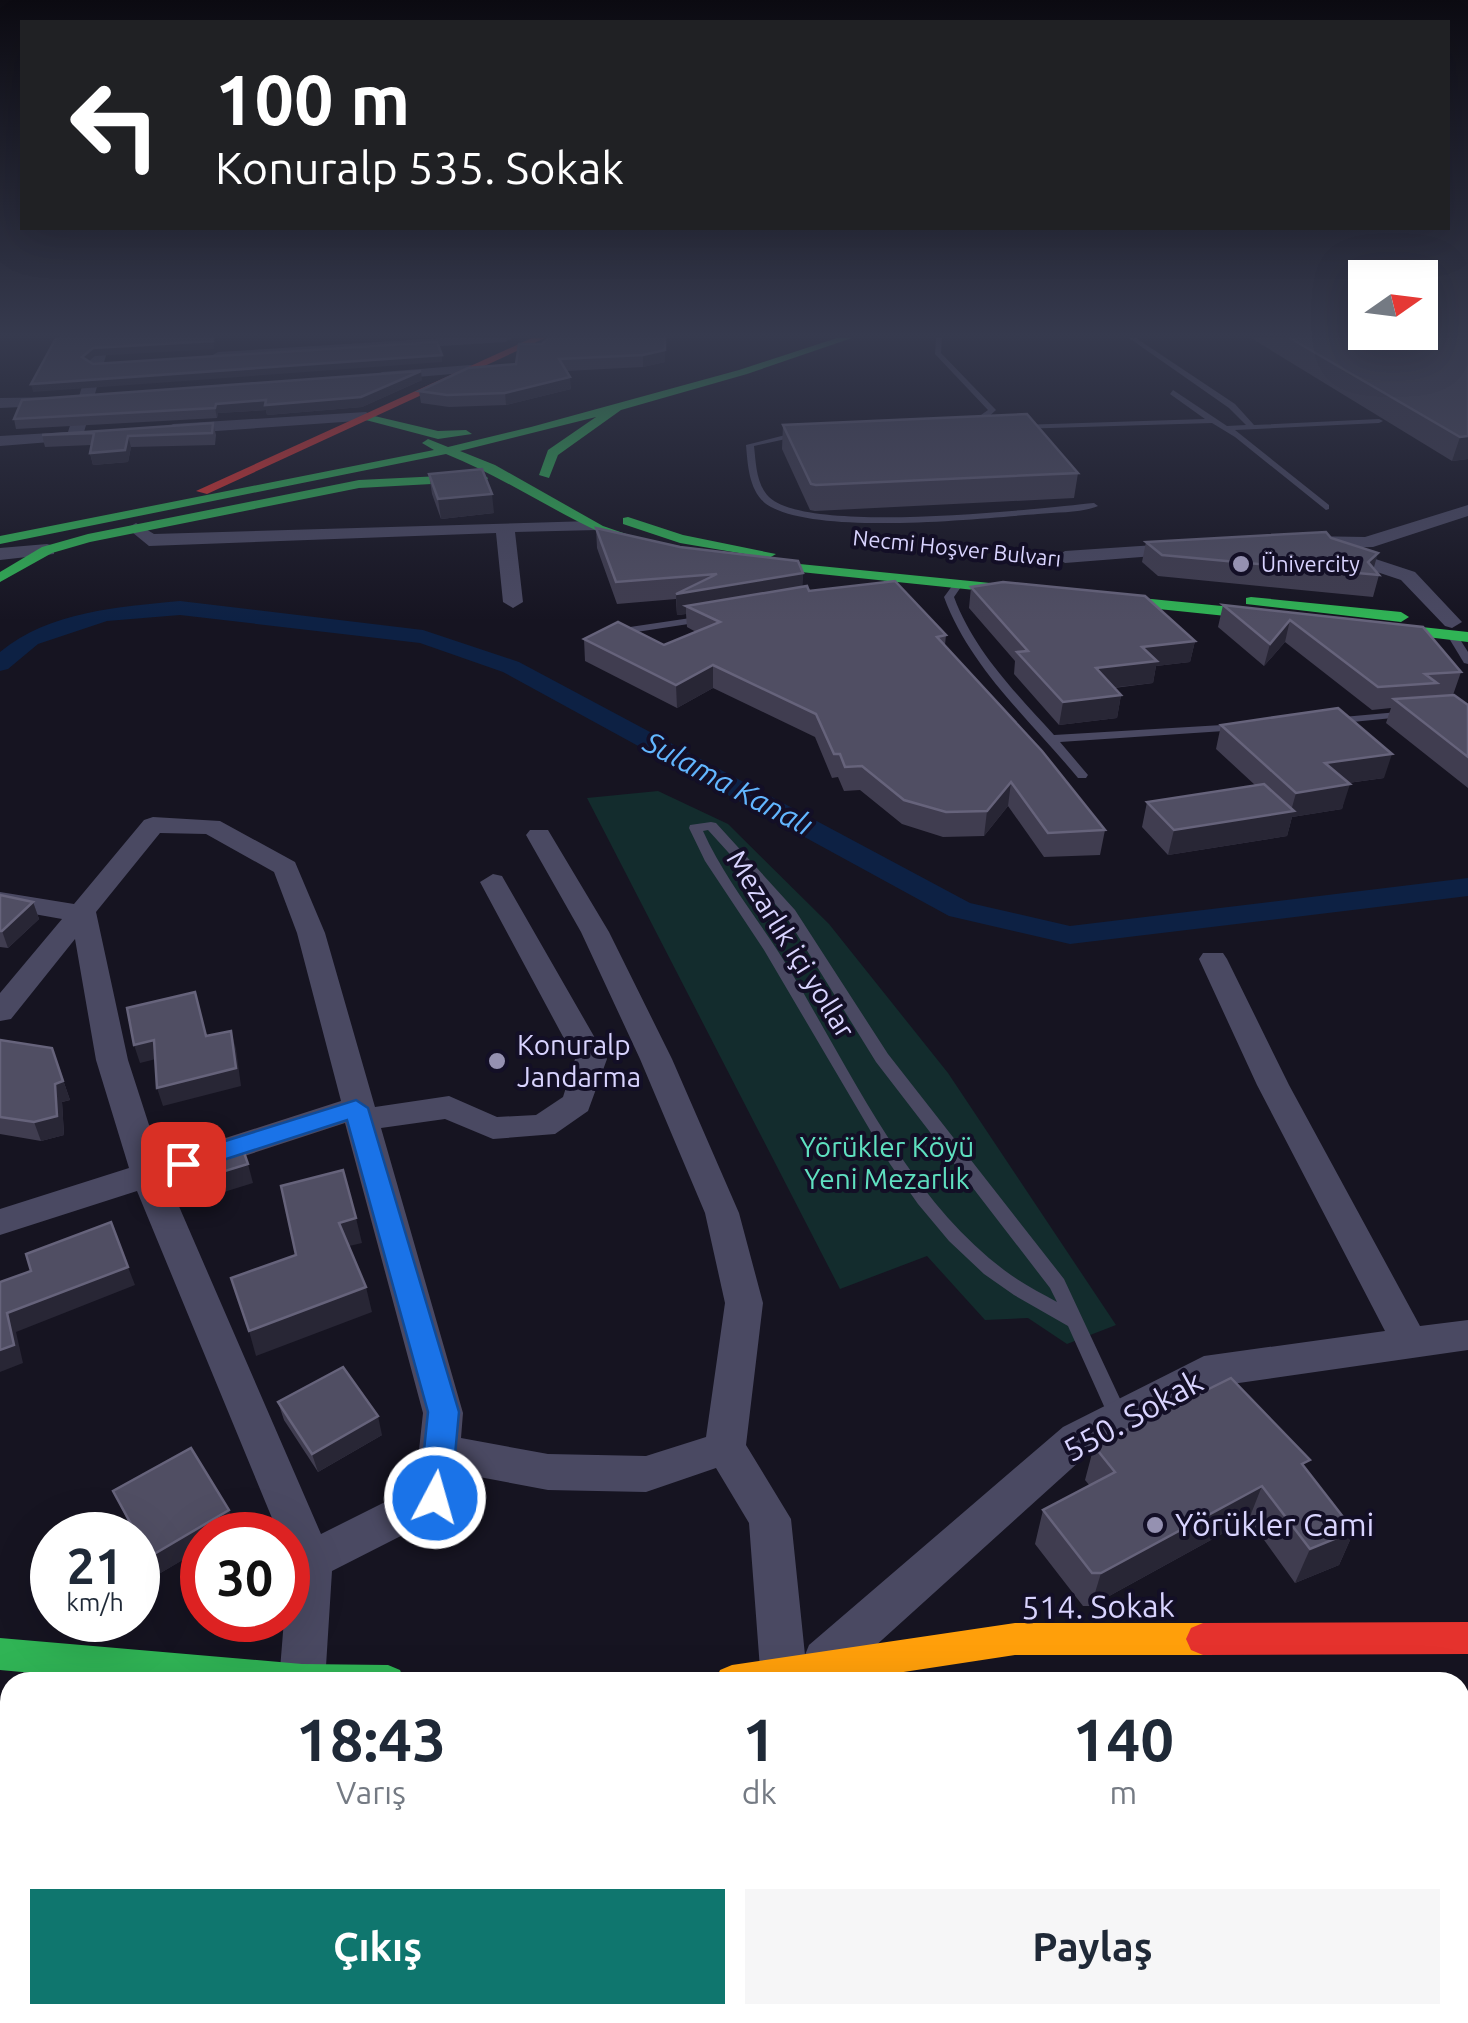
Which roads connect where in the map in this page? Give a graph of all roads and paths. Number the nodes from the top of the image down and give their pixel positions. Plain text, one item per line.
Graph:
1 (84, 432) edge
2 (331, 432) edge
3 (397, 432) edge
4 (424, 432) edge
5 (501, 432) edge
6 (511, 432) edge
7 (582, 432) edge
8 (808, 432) edge
9 (1233, 432) edge
10 (0, 441) edge
11 (428, 442) junction
12 (469, 442) junction
13 (500, 471) junction
14 (546, 475) junction
15 (202, 491) junction
16 (1094, 506) dead end
17 (1326, 507) dead end
18 (1468, 510) edge
19 (591, 526) junction
20 (505, 527) junction
21 (0, 528) edge
22 (136, 528) junction
23 (0, 542) edge
24 (44, 547) junction
25 (1214, 547) edge
26 (0, 554) edge
27 (1065, 557) dead end
28 (0, 578) edge
29 (909, 580) junction
30 (958, 584) junction
31 (869, 591) edge
32 (512, 602) dead end
33 (717, 617) edge
34 (630, 630) edge
35 (1460, 630) edge
36 (1468, 662) edge
37 (1429, 713) edge
38 (1312, 722) edge
39 (1252, 726) edge
40 (1054, 739) junction
41 (1082, 775) dead end
42 (539, 835) dead end
43 (493, 882) dead end
44 (0, 900) edge
45 (84, 914) junction
46 (1213, 959) dead end
47 (0, 1012) edge
48 (358, 1114) junction
49 (148, 1175) junction
50 (0, 1222) edge
51 (1074, 1321) junction
52 (1468, 1334) edge
53 (1410, 1343) junction
54 (1119, 1418) junction
55 (724, 1448) junction
56 (440, 1452) junction
57 (311, 1560) junction
58 (1468, 1638) edge
59 (0, 1654) edge
60 (113, 1662) junction
61 (126, 1672) edge
62 (219, 1672) edge
63 (315, 1672) edge
64 (794, 1672) edge
65 (798, 1672) edge
66 (812, 1672) edge

1 - 10 street
2 - 15 main road
3 - 11 main road
4 - 12 main road
5 - 12 main road
6 - 12 main road
7 - 14 main road
8 - 16 lane
9 - 17 lane
11 - 12 main road
11 - 15 main road
12 - 13 main road, Necmi Hoşver Bulvarı
12 - 14 main road, Necmi Hoşver Bulvarı
12 - 24 main road
13 - 19 main road, Necmi Hoşver Bulvarı
13 - 22 main road
14 - 35 main road, Necmi Hoşver Bulvarı
15 - 21 main road
18 - 35 street
19 - 20 street
19 - 29 main road, Necmi Hoşver Bulvarı
20 - 22 street
20 - 32 street
22 - 24 main road
23 - 24 main road
24 - 26 street
24 - 28 main road
25 - 27 street
29 - 30 main road, Necmi Hoşver Bulvarı
29 - 31 lane
30 - 35 main road, Necmi Hoşver Bulvarı
30 - 40 lane
33 - 34 lane
35 - 36 lane
37 - 38 lane
39 - 40 lane
40 - 41 lane
42 - 55 street
43 - 48 street
44 - 45 street
45 - 47 street
45 - 48 street
45 - 49 street
46 - 53 street
48 - 49 street
48 - 56 street
49 - 50 street
49 - 57 street
51 - 51 lane, Mezarlık içi yollar
51 - 54 lane, Mezarlık içi yollar
52 - 53 street, 550. Sokak
53 - 54 street, 550. Sokak
54 - 65 street, 550. Sokak
55 - 56 street
55 - 64 street
56 - 57 street
57 - 63 street
58 - 66 main road, 514. Sokak
59 - 60 main road
60 - 61 main road
60 - 62 main road

